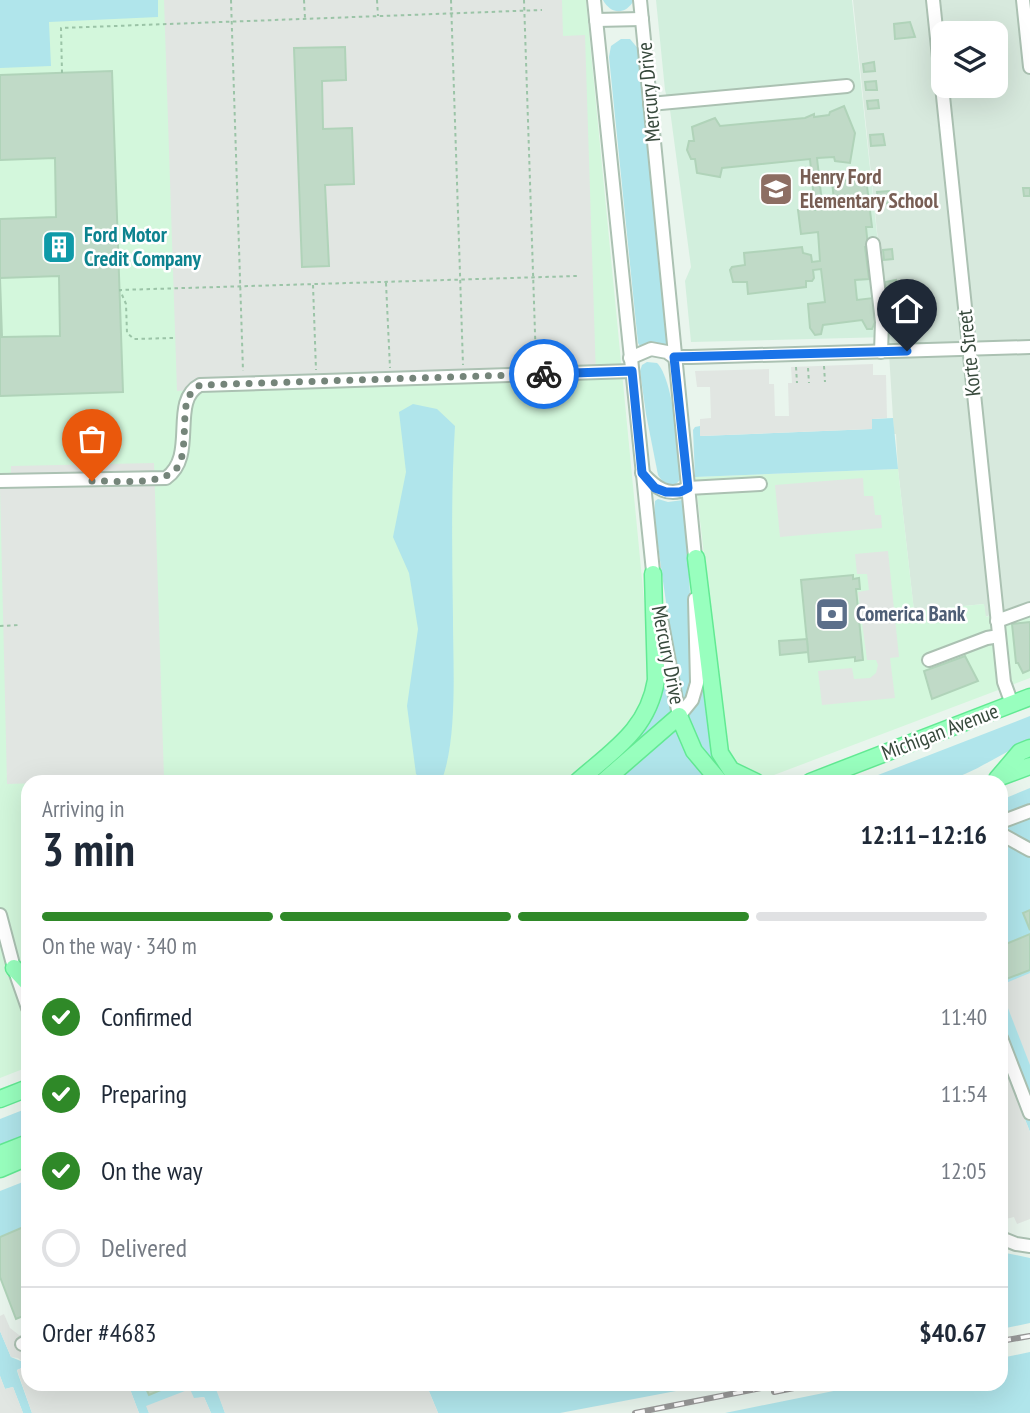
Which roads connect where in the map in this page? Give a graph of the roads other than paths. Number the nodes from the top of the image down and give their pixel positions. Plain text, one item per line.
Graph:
1 (594, 0) edge
2 (640, 0) edge
3 (933, 0) edge
4 (1024, 0) edge
5 (642, 19) junction
6 (596, 20) junction
7 (1030, 67) edge
8 (847, 86) dead end
9 (650, 104) junction
10 (873, 244) dead end
11 (1030, 347) edge
12 (969, 349) junction
13 (881, 352) junction
14 (674, 357) junction
15 (631, 365) junction
16 (642, 473) junction
17 (0, 481) edge
18 (760, 484) dead end
19 (688, 488) junction
20 (696, 558) junction
21 (653, 575) junction
22 (1030, 609) edge
23 (997, 621) junction
24 (999, 636) junction
25 (929, 660) dead end
26 (1030, 697) edge
27 (1012, 704) junction
28 (679, 716) junction
29 (1030, 748) edge
30 (1030, 766) edge
31 (585, 775) edge
32 (611, 775) edge
33 (714, 775) edge
34 (742, 775) edge
35 (828, 775) edge
36 (997, 775) edge
37 (1006, 775) edge
38 (1030, 811) edge
39 (1008, 819) edge
40 (1008, 838) edge
41 (1030, 850) edge
42 (0, 915) edge
43 (14, 968) junction
44 (21, 976) edge
45 (21, 988) edge
46 (1008, 1056) edge
47 (21, 1091) edge
48 (0, 1099) edge
49 (1030, 1113) edge
50 (21, 1146) edge
51 (0, 1154) edge
52 (21, 1160) edge
53 (0, 1169) edge
54 (1008, 1241) edge
55 (1030, 1246) edge

1 - 6 street, Mercury Drive
2 - 5 street, Mercury Drive
3 - 12 street, Korte Street
4 - 7 street
5 - 6 street
5 - 9 street, Mercury Drive
6 - 15 street, Mercury Drive
8 - 9 street
9 - 14 street, Mercury Drive
10 - 13 street
11 - 12 street
12 - 13 street
12 - 23 street, Korte Street
13 - 14 street
14 - 15 street
14 - 19 street, Mercury Drive
15 - 16 street, Mercury Drive
15 - 17 street
16 - 19 street
16 - 21 street, Mercury Drive
18 - 19 street
19 - 20 street, Mercury Drive
20 - 28 street, Mercury Drive
20 - 34 main road
21 - 28 street, Mercury Drive
21 - 31 main road
22 - 23 street
23 - 24 street, Korte Street
24 - 25 street
24 - 27 street, Korte Street
26 - 27 main road, Michigan Avenue
27 - 35 main road, Michigan Avenue
28 - 32 main road
28 - 33 main road
29 - 36 main road
30 - 37 main road
38 - 39 street
40 - 41 street
42 - 43 street
43 - 44 main road
43 - 45 street
46 - 49 street
47 - 48 main road
50 - 51 main road
52 - 53 main road
54 - 55 street

